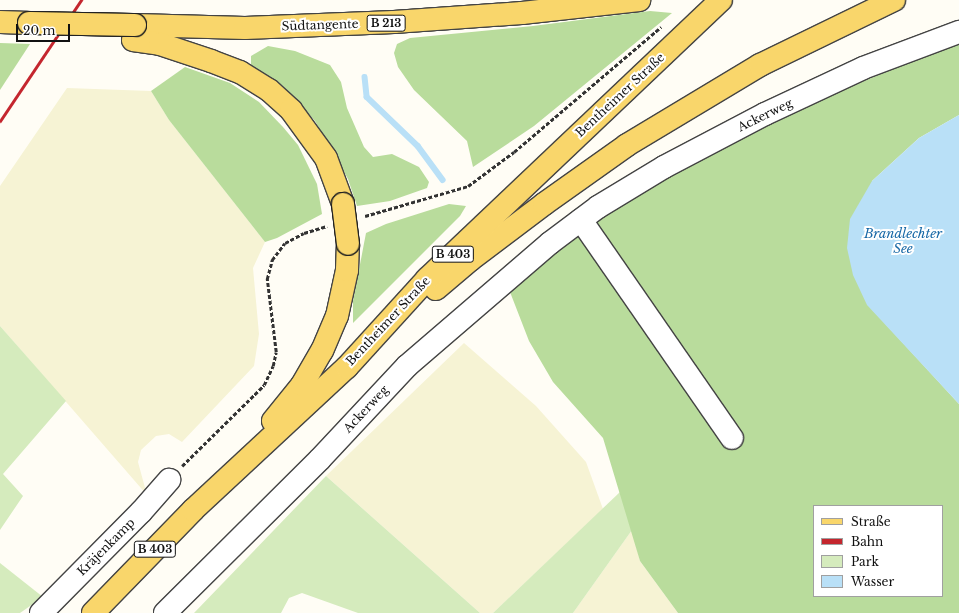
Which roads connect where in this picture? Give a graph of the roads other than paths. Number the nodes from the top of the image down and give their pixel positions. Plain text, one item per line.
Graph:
1 (638, 0) edge
2 (721, 0) edge
3 (894, 0) edge
4 (0, 22) edge
5 (959, 32) edge
6 (134, 33) junction
7 (581, 220) junction
8 (347, 367) junction
9 (732, 438) dead end
10 (169, 480) road end
11 (219, 487) junction
12 (41, 613) edge
13 (93, 613) edge
14 (165, 613) edge

1 - 6 main road, Südtangente / B 213
2 - 8 main road, Bentheimer Straße / B 403
3 - 8 main road
4 - 6 main road, bridge
5 - 7 street, Ackerweg
6 - 11 main road, bridge
7 - 9 street
7 - 14 street, Ackerweg
8 - 11 main road, Bentheimer Straße / B 403
10 - 12 street, Kräjenkamp
11 - 13 main road, Bentheimer Straße / B 403

